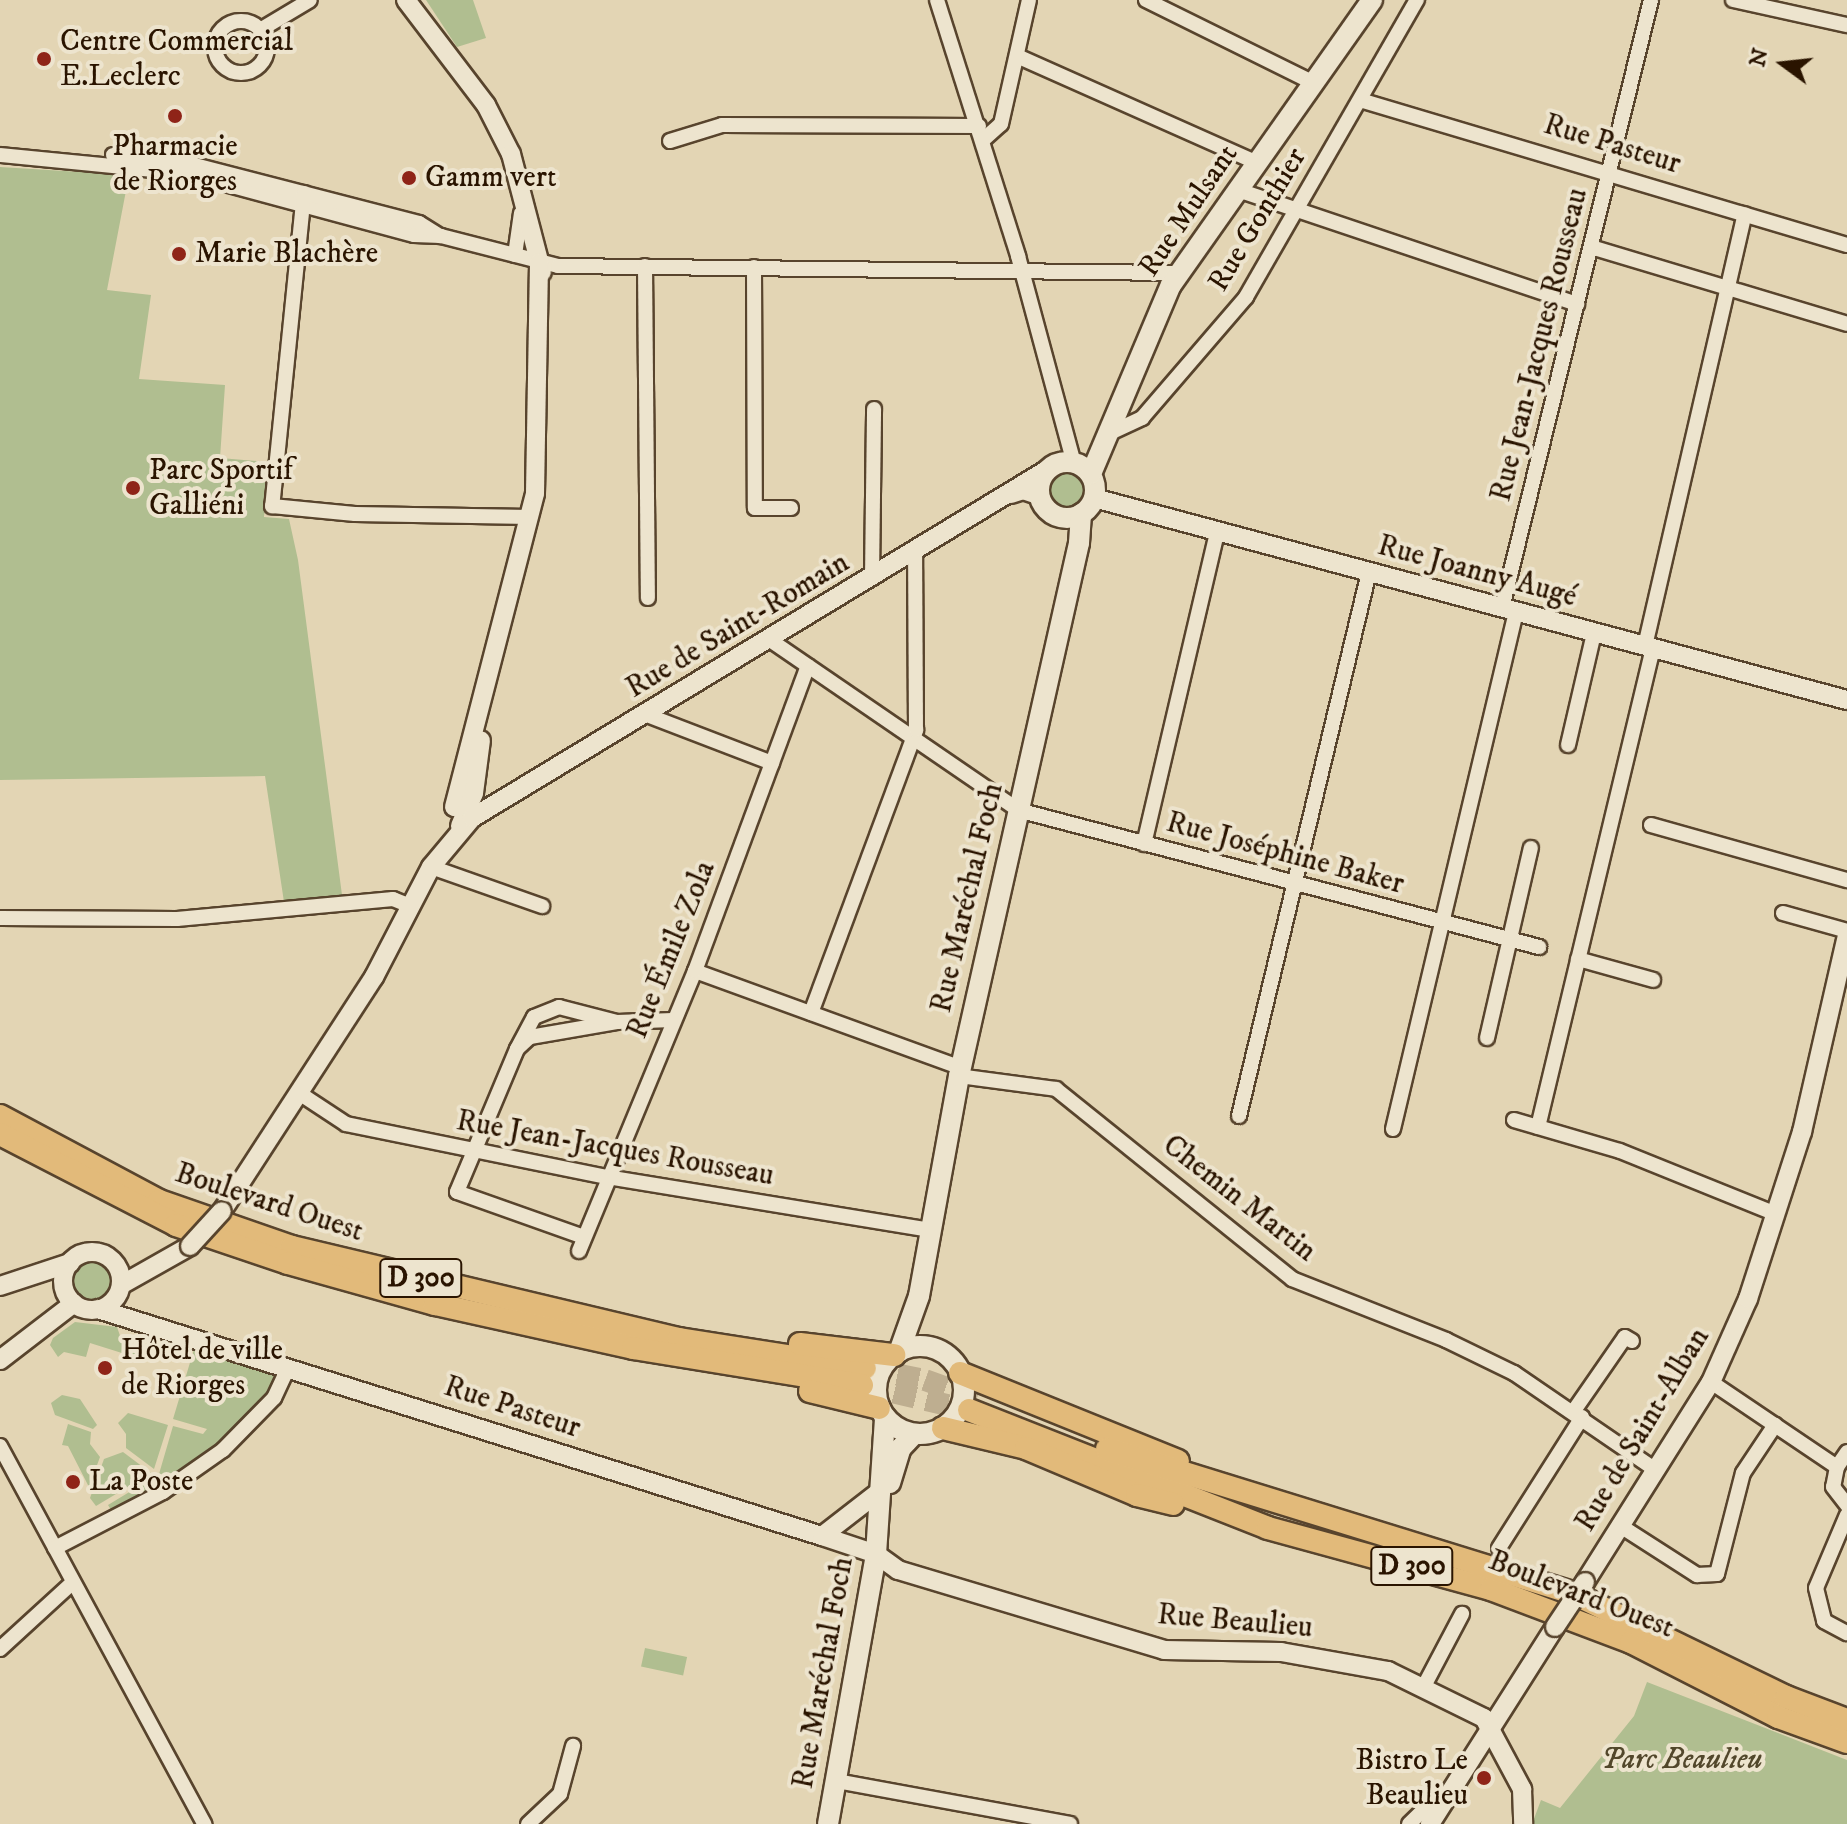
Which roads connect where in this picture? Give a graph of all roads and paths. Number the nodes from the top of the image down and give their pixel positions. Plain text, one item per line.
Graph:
1 (406, 0) edge
2 (937, 0) edge
3 (1029, 0) edge
4 (1146, 0) edge
5 (1372, 0) edge
6 (1417, 0) edge
7 (1651, 0) edge
8 (1733, 0) edge
9 (302, 2) edge
10 (418, 7) edge
11 (1847, 25) edge
12 (260, 30) dead end
13 (1017, 56) junction
14 (1314, 83) junction
15 (1360, 100) junction
16 (981, 133) junction
17 (670, 141) dead end
18 (511, 154) junction
19 (0, 155) edge
20 (1257, 163) junction
21 (1609, 174) junction
22 (1238, 190) junction
23 (303, 198) junction
24 (1297, 211) junction
25 (1745, 214) junction
26 (1847, 245) edge
27 (1591, 247) junction
28 (515, 255) junction
29 (539, 262) junction
30 (645, 266) junction
31 (754, 267) junction
32 (1022, 269) junction
33 (1179, 273) junction
34 (1727, 287) junction
35 (1577, 304) junction
36 (1847, 324) edge
37 (874, 409) dead end
38 (1108, 434) junction
39 (1050, 468) junction
40 (1082, 468) junction
41 (1040, 496) junction
42 (1001, 499) junction
43 (1088, 506) junction
44 (791, 508) dead end
45 (530, 517) junction
46 (1217, 533) junction
47 (915, 551) junction
48 (1369, 572) junction
49 (872, 578) junction
50 (648, 598) dead end
51 (1509, 610) junction
52 (1594, 633) junction
53 (770, 640) junction
54 (1649, 647) junction
55 (808, 666) junction
56 (1847, 700) edge
57 (647, 715) junction
58 (914, 740) junction
59 (1568, 745) dead end
60 (772, 763) junction
61 (467, 801) junction
62 (1018, 810) junction
63 (1651, 825) dead end
64 (1144, 844) junction
65 (1531, 848) dead end
66 (431, 867) junction
67 (1847, 880) edge
68 (1296, 884) junction
69 (410, 906) junction
70 (542, 906) dead end
71 (1783, 913) dead end
72 (0, 918) edge
73 (1442, 923) junction
74 (1847, 934) edge
75 (1510, 940) junction
76 (1539, 947) dead end
77 (1578, 959) junction
78 (695, 971) junction
79 (1653, 980) dead end
80 (811, 1013) junction
81 (673, 1020) junction
82 (617, 1022) junction
83 (1487, 1038) dead end
84 (517, 1049) junction
85 (960, 1072) junction
86 (299, 1093) junction
87 (0, 1116) edge
88 (1239, 1116) dead end
89 (1514, 1120) dead end
90 (1538, 1127) junction
91 (1393, 1129) dead end
92 (0, 1134) edge
93 (473, 1150) junction
94 (607, 1177) junction
95 (1776, 1214) junction
96 (930, 1230) junction
97 (584, 1237) junction
98 (579, 1251) dead end
99 (70, 1263) junction
100 (116, 1265) junction
101 (151, 1268) junction
102 (28, 1279) junction
103 (0, 1286) edge
104 (119, 1291) junction
105 (69, 1296) junction
106 (919, 1296) junction
107 (435, 1304) junction
108 (98, 1309) junction
109 (130, 1320) junction
110 (602, 1321) junction
111 (1632, 1341) dead end
112 (932, 1348) junction
113 (897, 1353) junction
114 (0, 1360) edge
115 (288, 1368) junction
116 (960, 1373) junction
117 (1711, 1382) junction
118 (882, 1412) junction
119 (1578, 1415) junction
120 (1775, 1425) junction
121 (943, 1428) junction
122 (914, 1434) junction
123 (0, 1446) edge
124 (1847, 1452) edge
125 (1837, 1467) junction
126 (1654, 1469) junction
127 (880, 1491) junction
128 (1270, 1503) junction
129 (1847, 1505) edge
130 (1847, 1515) edge
131 (1619, 1525) junction
132 (1268, 1528) junction
133 (875, 1533) junction
134 (822, 1536) junction
135 (55, 1548) junction
136 (1499, 1548) dead end
137 (876, 1554) junction
138 (72, 1583) junction
139 (1462, 1614) dead end
140 (1847, 1633) edge
141 (0, 1649) edge
142 (1423, 1688) junction
143 (1847, 1720) edge
144 (1490, 1728) junction
145 (1847, 1742) edge
146 (573, 1746) dead end
147 (836, 1781) junction
148 (1447, 1797) junction
149 (204, 1824) edge
150 (528, 1824) edge
151 (828, 1824) edge
152 (1070, 1824) edge
153 (1409, 1824) edge
154 (1430, 1824) edge
155 (1523, 1824) edge

1 - 10 street
2 - 16 street
3 - 13 street
4 - 14 street
5 - 14 main road, Rue Mulsant
6 - 15 street, Rue Gonthier
7 - 21 street, Rue Jean-Jacques Rousseau
8 - 11 street
9 - 12 street
10 - 18 street
13 - 16 street
13 - 20 street
14 - 20 main road, Rue Mulsant
15 - 21 street, Rue Pasteur
15 - 24 street, Rue Gonthier
16 - 17 street
16 - 32 street
18 - 28 street
18 - 29 street
19 - 23 street
20 - 22 main road, Rue Mulsant
21 - 25 street, Rue Pasteur
21 - 27 street, Rue Jean-Jacques Rousseau
22 - 24 street
22 - 33 main road, Rue Mulsant
23 - 28 street
23 - 45 street
24 - 35 street
24 - 38 street, Rue Gonthier
25 - 26 street, Rue Pasteur
25 - 34 street
27 - 34 street
27 - 35 street, Rue Jean-Jacques Rousseau
28 - 29 street
29 - 30 street
29 - 45 street
30 - 31 street
30 - 50 street
31 - 32 street
31 - 44 street
32 - 33 street
32 - 40 street
33 - 38 main road, Rue Mulsant
34 - 36 street
34 - 54 street
35 - 51 street, Rue Jean-Jacques Rousseau
37 - 49 street
38 - 40 main road, Rue Mulsant
39 - 40 main road
39 - 41 main road
39 - 42 street, Rue de Saint-Romain
40 - 43 main road
41 - 42 street, Rue de Saint-Romain
41 - 43 main road
42 - 47 street, Rue de Saint-Romain
43 - 46 street, Rue Joanny Augé
43 - 62 main road, Rue Maréchal Foch
45 - 61 street
46 - 48 street, Rue Joanny Augé
46 - 64 street
47 - 49 street, Rue de Saint-Romain
47 - 58 street
48 - 51 street, Rue Joanny Augé
48 - 68 street
49 - 53 street, Rue de Saint-Romain
51 - 52 street, Rue Joanny Augé
51 - 73 street, Rue Jean-Jacques Rousseau
52 - 54 street, Rue Joanny Augé
52 - 59 street
53 - 55 street, Rue Joséphine Baker
53 - 57 street, Rue de Saint-Romain
54 - 56 street, Rue Joanny Augé
54 - 77 street
55 - 58 street, Rue Joséphine Baker
55 - 60 street, Rue Émile Zola
57 - 60 street
57 - 61 street, Rue de Saint-Romain
58 - 62 street, Rue Joséphine Baker
58 - 80 street
60 - 78 street, Rue Émile Zola
61 - 66 street, Rue de Saint-Romain
61 - 66 street, Rue de Saint-Romain
62 - 64 street, Rue Joséphine Baker
62 - 85 main road, Rue Maréchal Foch
63 - 67 street
64 - 68 street, Rue Joséphine Baker
65 - 75 street
66 - 69 street, Rue de Saint-Romain
66 - 70 street
68 - 73 street, Rue Joséphine Baker
68 - 88 street
69 - 72 street
69 - 86 street, Rue de Saint-Romain
71 - 74 street
73 - 75 street, Rue Joséphine Baker
73 - 91 street, Rue Jean-Jacques Rousseau
74 - 95 street, Rue de Saint-Alban
75 - 76 street, Rue Joséphine Baker
75 - 83 street
77 - 79 street
77 - 90 street
78 - 80 street, Chemin Martin
78 - 81 street, Rue Émile Zola
80 - 85 street, Chemin Martin
81 - 82 street
81 - 94 street, Rue Émile Zola
82 - 84 street
82 - 84 street
84 - 93 street
85 - 96 main road, Rue Maréchal Foch
85 - 119 street, Chemin Martin
86 - 93 street, Rue Jean-Jacques Rousseau
86 - 101 street, Rue de Saint-Romain, bridge
87 - 110 main road, Boulevard Ouest / D 300
89 - 90 street
90 - 95 street
92 - 107 main road, Boulevard Ouest / D 300
93 - 94 street, Rue Jean-Jacques Rousseau
93 - 97 street
94 - 96 street, Rue Jean-Jacques Rousseau
94 - 97 street, Rue Émile Zola
95 - 117 street, Rue de Saint-Alban
96 - 106 main road, Rue Maréchal Foch
97 - 98 street, Rue Émile Zola
99 - 100 street
99 - 102 street
99 - 105 street
100 - 101 street
100 - 104 street
101 - 104 street, Rue de Saint-Romain
102 - 103 street
102 - 105 street
104 - 108 street
104 - 109 street
105 - 108 street
105 - 114 street
106 - 112 main road, Rue Maréchal Foch
106 - 113 main road, Rue Maréchal Foch
107 - 110 main road, Boulevard Ouest / D 300
107 - 118 main road
108 - 109 street, Rue Pasteur
109 - 115 street, Rue Pasteur
110 - 113 main road
111 - 119 street
112 - 113 main road
112 - 116 main road
113 - 118 main road
115 - 134 street, Rue Pasteur
115 - 135 street
116 - 121 main road
116 - 128 main road
117 - 120 street
117 - 126 street, Rue de Saint-Alban
118 - 122 main road
118 - 127 main road, Rue Maréchal Foch
119 - 126 street, Chemin Martin
119 - 136 street
120 - 125 street
120 - 131 street
121 - 122 main road
121 - 132 main road
122 - 133 main road, Rue Maréchal Foch
123 - 135 street
124 - 125 street
125 - 129 street
126 - 131 street, Rue de Saint-Alban
127 - 133 main road, Rue Maréchal Foch
127 - 134 street
128 - 132 main road, Boulevard Ouest / D 300
128 - 143 main road, Boulevard Ouest / D 300
130 - 140 street
131 - 144 street, Rue de Saint-Alban, bridge
132 - 145 main road, Boulevard Ouest / D 300
133 - 137 main road, Rue Maréchal Foch
134 - 137 street, Rue Pasteur
135 - 138 street
137 - 142 street, Rue Beaulieu
137 - 147 main road, Rue Maréchal Foch
138 - 141 street
138 - 149 street
139 - 142 street
142 - 144 street, Rue Beaulieu
144 - 148 street, Rue de Saint-Alban
144 - 155 street
146 - 150 street
147 - 151 main road, Rue Maréchal Foch
147 - 152 street
148 - 153 street
148 - 154 street, Rue de Saint-Alban

